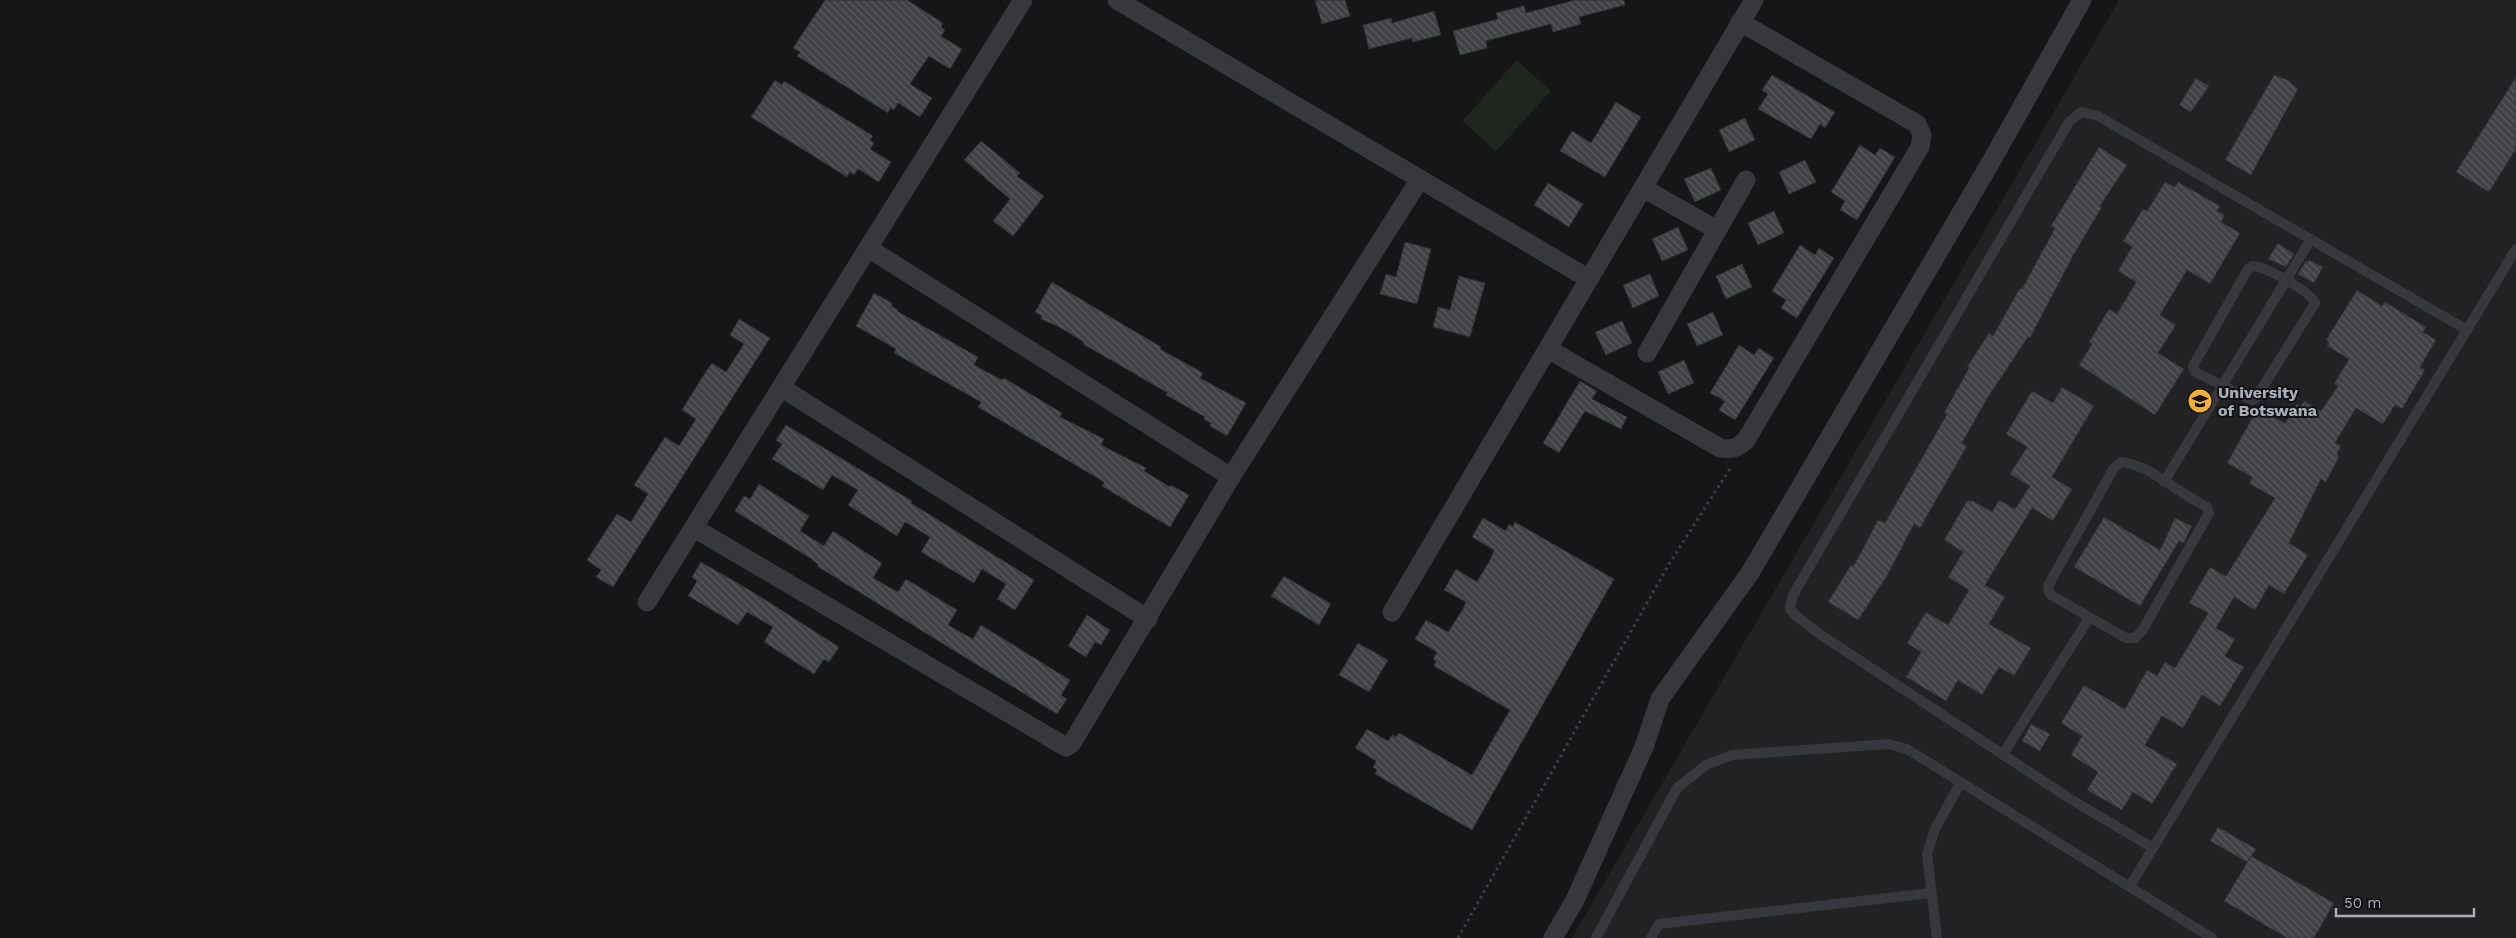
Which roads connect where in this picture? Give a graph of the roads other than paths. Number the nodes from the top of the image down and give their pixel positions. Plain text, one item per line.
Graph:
1 (1023, 0) edge
2 (1117, 0) edge
3 (1754, 0) edge
4 (2082, 0) edge
5 (1740, 22) junction
6 (1420, 179) junction
7 (1746, 180) dead end
8 (1643, 188) junction
9 (1717, 230) junction
10 (2311, 239) junction
11 (868, 248) junction
12 (2516, 249) edge
13 (1589, 279) junction
14 (2286, 280) junction
15 (2467, 330) junction
16 (1548, 349) junction
17 (1647, 353) dead end
18 (2222, 386) junction
19 (782, 388) junction
20 (1231, 476) junction
21 (2164, 482) junction
22 (694, 528) junction
23 (646, 602) dead end
24 (1392, 612) dead end
25 (1148, 618) junction
26 (2089, 618) junction
27 (2003, 754) junction
28 (1961, 782) junction
29 (2153, 848) junction
30 (2130, 886) junction
31 (1931, 893) junction
32 (1552, 938) edge
33 (1596, 938) edge
34 (1651, 938) edge
35 (1937, 938) edge
36 (2212, 938) edge

1 - 11 street
2 - 6 street
3 - 5 street
4 - 32 street
5 - 8 street
5 - 16 street
6 - 13 street
6 - 20 street
7 - 9 street
8 - 9 street
8 - 13 street
9 - 17 street
10 - 14 lane
10 - 15 lane
10 - 27 lane
11 - 19 street
11 - 20 street
12 - 15 lane
13 - 16 street
14 - 18 lane
14 - 18 lane
14 - 18 lane
15 - 29 lane
16 - 24 street
18 - 21 lane
19 - 22 street
19 - 25 street
20 - 25 street
21 - 26 lane
21 - 26 lane
22 - 23 street
22 - 25 street
26 - 27 lane
27 - 29 lane
28 - 30 lane
28 - 31 lane
28 - 33 lane
29 - 30 lane
30 - 36 lane
31 - 34 lane
31 - 35 lane

